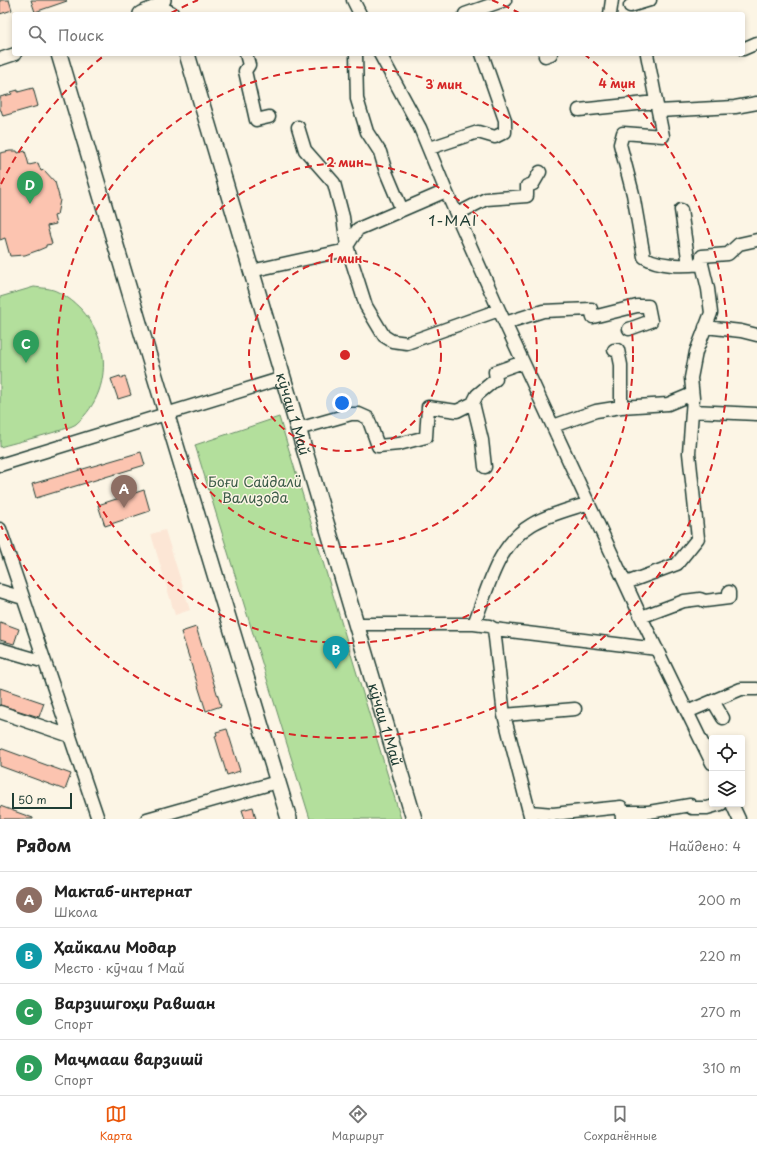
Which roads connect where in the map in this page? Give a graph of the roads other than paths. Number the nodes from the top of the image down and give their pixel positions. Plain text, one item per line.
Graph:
1 (173, 0) edge
2 (353, 0) edge
3 (505, 0) edge
4 (612, 0) edge
5 (650, 0) edge
6 (163, 5) edge
7 (630, 7) edge
8 (146, 12) edge
9 (176, 12) edge
10 (359, 12) edge
11 (472, 12) edge
12 (610, 12) edge
13 (757, 43) edge
14 (745, 48) edge
15 (12, 55) edge
16 (60, 56) edge
17 (188, 56) edge
18 (247, 56) edge
19 (356, 56) edge
20 (381, 56) edge
21 (483, 56) edge
22 (647, 56) edge
23 (0, 59) edge
24 (757, 103) edge
25 (657, 106) junction
26 (579, 110) dead end
27 (269, 117) dead end
28 (298, 127) dead end
29 (430, 148) junction
30 (540, 172) dead end
31 (446, 191) junction
32 (402, 210) junction
33 (681, 210) dead end
34 (457, 214) junction
35 (757, 240) edge
36 (347, 246) junction
37 (702, 264) junction
38 (689, 265) junction
39 (251, 271) junction
40 (499, 310) junction
41 (505, 323) junction
42 (705, 327) junction
43 (630, 329) dead end
44 (757, 335) edge
45 (614, 350) dead end
46 (523, 362) junction
47 (283, 378) junction
48 (692, 394) junction
49 (473, 403) junction
50 (621, 407) junction
51 (692, 411) junction
52 (757, 414) edge
53 (166, 415) junction
54 (553, 426) junction
55 (298, 429) junction
56 (0, 465) edge
57 (485, 467) dead end
58 (588, 503) junction
59 (0, 528) edge
60 (626, 583) junction
61 (0, 591) edge
62 (730, 592) dead end
63 (23, 598) junction
64 (642, 617) junction
65 (356, 624) junction
66 (474, 624) junction
67 (494, 629) junction
68 (0, 648) edge
69 (657, 649) junction
70 (45, 662) junction
71 (757, 689) edge
72 (713, 701) junction
73 (575, 709) dead end
74 (0, 712) edge
75 (687, 712) junction
76 (504, 715) junction
77 (723, 718) dead end
78 (70, 736) junction
79 (709, 757) edge
80 (277, 782) junction
81 (710, 807) edge
82 (733, 807) edge
83 (530, 816) edge
84 (621, 816) edge
85 (98, 819) edge
86 (147, 819) edge
87 (289, 819) edge
88 (414, 819) edge
89 (739, 819) edge

1 - 9 main road
2 - 10 street
3 - 11 street
4 - 12 street
5 - 7 street
6 - 8 main road
13 - 14 street
15 - 23 street
16 - 53 main road
17 - 39 main road, кӯчаи 1 Май
18 - 27 street
19 - 32 street
20 - 29 street
21 - 29 street
22 - 25 street
24 - 25 street
25 - 26 street
25 - 38 street
28 - 36 street
29 - 31 street
30 - 34 street
31 - 32 street
31 - 34 street
32 - 36 street
33 - 38 street
34 - 40 street
35 - 37 street
36 - 39 street
36 - 40 street
37 - 38 street
37 - 42 street
39 - 47 main road, кӯчаи 1 Май
40 - 41 street
41 - 43 street
41 - 46 street
42 - 44 street
42 - 48 street
45 - 50 street
46 - 49 street
46 - 54 street
47 - 53 street
47 - 55 main road, кӯчаи 1 Май
48 - 50 street
48 - 51 street
49 - 55 street
49 - 57 street
50 - 54 street
51 - 52 street
51 - 60 street
53 - 56 street
53 - 80 main road
54 - 58 street
55 - 65 main road, кӯчаи 1 Май
58 - 60 street
58 - 66 street
59 - 63 street
60 - 64 street
61 - 63 street
62 - 64 street
63 - 70 street
64 - 69 street
65 - 66 street
65 - 88 main road, кӯчаи 1 Май
66 - 67 street
67 - 69 street
67 - 76 street
68 - 70 street
69 - 75 street
70 - 78 street
71 - 72 street
72 - 75 street
72 - 77 street
73 - 76 street
74 - 78 street
75 - 79 street
76 - 83 street
78 - 85 street
80 - 86 street
80 - 87 main road
81 - 84 street
82 - 89 street
83 - 84 street

